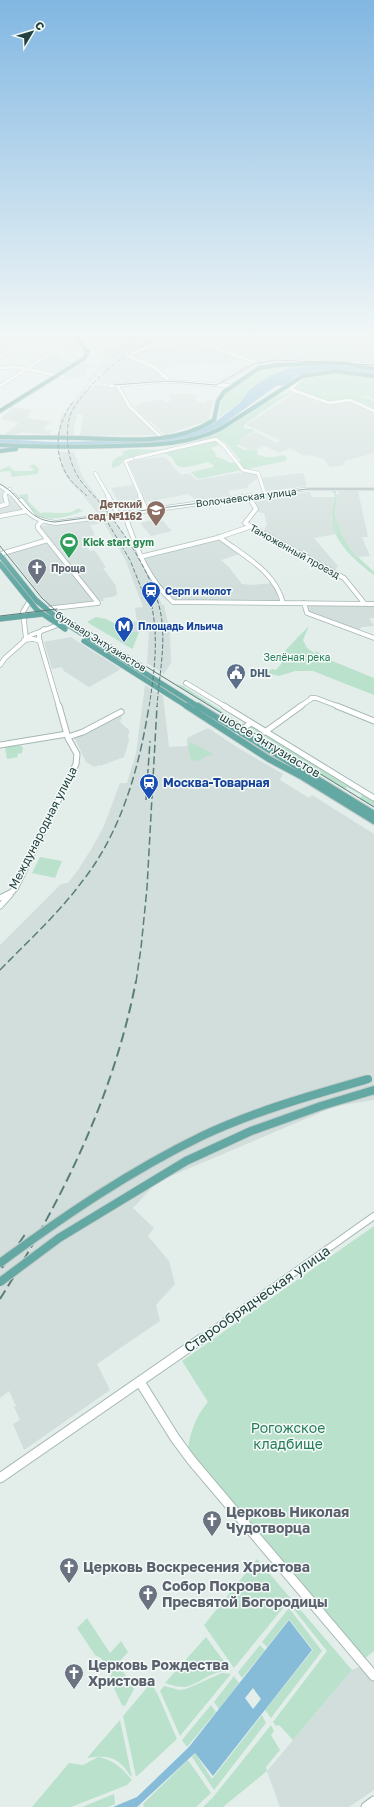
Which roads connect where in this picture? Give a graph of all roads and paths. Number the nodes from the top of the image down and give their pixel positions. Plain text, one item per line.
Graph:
1 (144, 420) edge
2 (214, 420) edge
3 (234, 420) edge
4 (0, 437) edge
5 (162, 438) junction
6 (0, 445) edge
7 (8, 448) junction
8 (0, 451) edge
9 (95, 473) dead end
10 (0, 485) edge
11 (374, 489) edge
12 (9, 490) junction
13 (265, 494) junction
14 (249, 497) junction
15 (0, 506) edge
16 (146, 510) junction
17 (27, 511) junction
18 (124, 513) junction
19 (118, 514) junction
20 (0, 516) edge
21 (43, 520) junction
22 (74, 520) junction
23 (249, 526) junction
24 (219, 538) junction
25 (48, 540) junction
26 (0, 554) edge
27 (140, 557) junction
28 (0, 564) edge
29 (29, 602) junction
30 (283, 603) junction
31 (304, 603) junction
32 (365, 604) junction
33 (374, 604) edge
34 (47, 611) junction
35 (39, 612) junction
36 (24, 614) junction
37 (0, 615) edge
38 (0, 619) edge
39 (61, 624) junction
40 (44, 629) junction
41 (26, 631) junction
42 (31, 635) junction
43 (374, 638) edge
44 (40, 639) junction
45 (25, 640) junction
46 (0, 665) edge
47 (156, 683) junction
48 (186, 683) dead end
49 (121, 712) dead end
50 (374, 721) edge
51 (251, 723) junction
52 (238, 732) junction
53 (265, 732) junction
54 (68, 735) junction
55 (0, 744) edge
56 (374, 798) edge
57 (374, 814) edge
58 (374, 821) edge
59 (12, 892) junction
60 (0, 898) edge
61 (0, 906) edge
62 (372, 1078) edge
63 (373, 1090) edge
64 (374, 1216) edge
65 (0, 1263) edge
66 (0, 1282) edge
67 (140, 1382) junction
68 (0, 1478) edge
69 (374, 1676) edge
70 (374, 1801) edge
71 (366, 1807) edge

1 - 5 street
2 - 5 main road
3 - 7 main road
4 - 5 main road
6 - 7 main road
7 - 8 main road
9 - 19 street
10 - 12 street
11 - 13 street, Волочаевская улица
12 - 15 street
12 - 17 street
13 - 14 street, Волочаевская улица
13 - 16 street
14 - 16 street, Волочаевская улица
14 - 23 street, Таможенный проезд
16 - 18 street, Волочаевская улица
17 - 20 street
17 - 21 street
17 - 22 street
18 - 19 street, Волочаевская улица
18 - 27 street
19 - 22 street, Волочаевская улица
21 - 22 street
21 - 25 street
23 - 24 street
23 - 32 street, Таможенный проезд
24 - 27 street
24 - 30 street
25 - 26 street
25 - 34 street
26 - 34 main road, бульвар Энтузиастов
27 - 30 street
28 - 29 main road, бульвар Энтузиастов
29 - 35 main road, бульвар Энтузиастов
29 - 36 street
30 - 31 street
31 - 32 street
31 - 43 street
32 - 33 street
34 - 35 main road
34 - 39 main road, бульвар Энтузиастов
35 - 36 main road
35 - 39 main road, бульвар Энтузиастов
36 - 37 main road
36 - 38 main road
36 - 41 street
39 - 40 street
39 - 47 main road, бульвар Энтузиастов
40 - 42 street
40 - 44 street
41 - 42 street
41 - 45 street
42 - 44 street
42 - 45 street
44 - 45 street
44 - 54 street, Международная улица
45 - 46 street
47 - 52 main road, шоссе Энтузиастов
47 - 58 main road, шоссе Энтузиастов
48 - 51 street
49 - 54 street
50 - 53 street
51 - 52 street
51 - 53 street
52 - 57 main road, шоссе Энтузиастов
53 - 56 street
54 - 55 street
54 - 59 street, Международная улица
59 - 60 street, Международная улица
59 - 61 street
62 - 65 main road, bridge
63 - 66 main road, bridge
64 - 67 street, Старообрядческая улица
67 - 68 street, Старообрядческая улица
67 - 69 street
70 - 71 street

